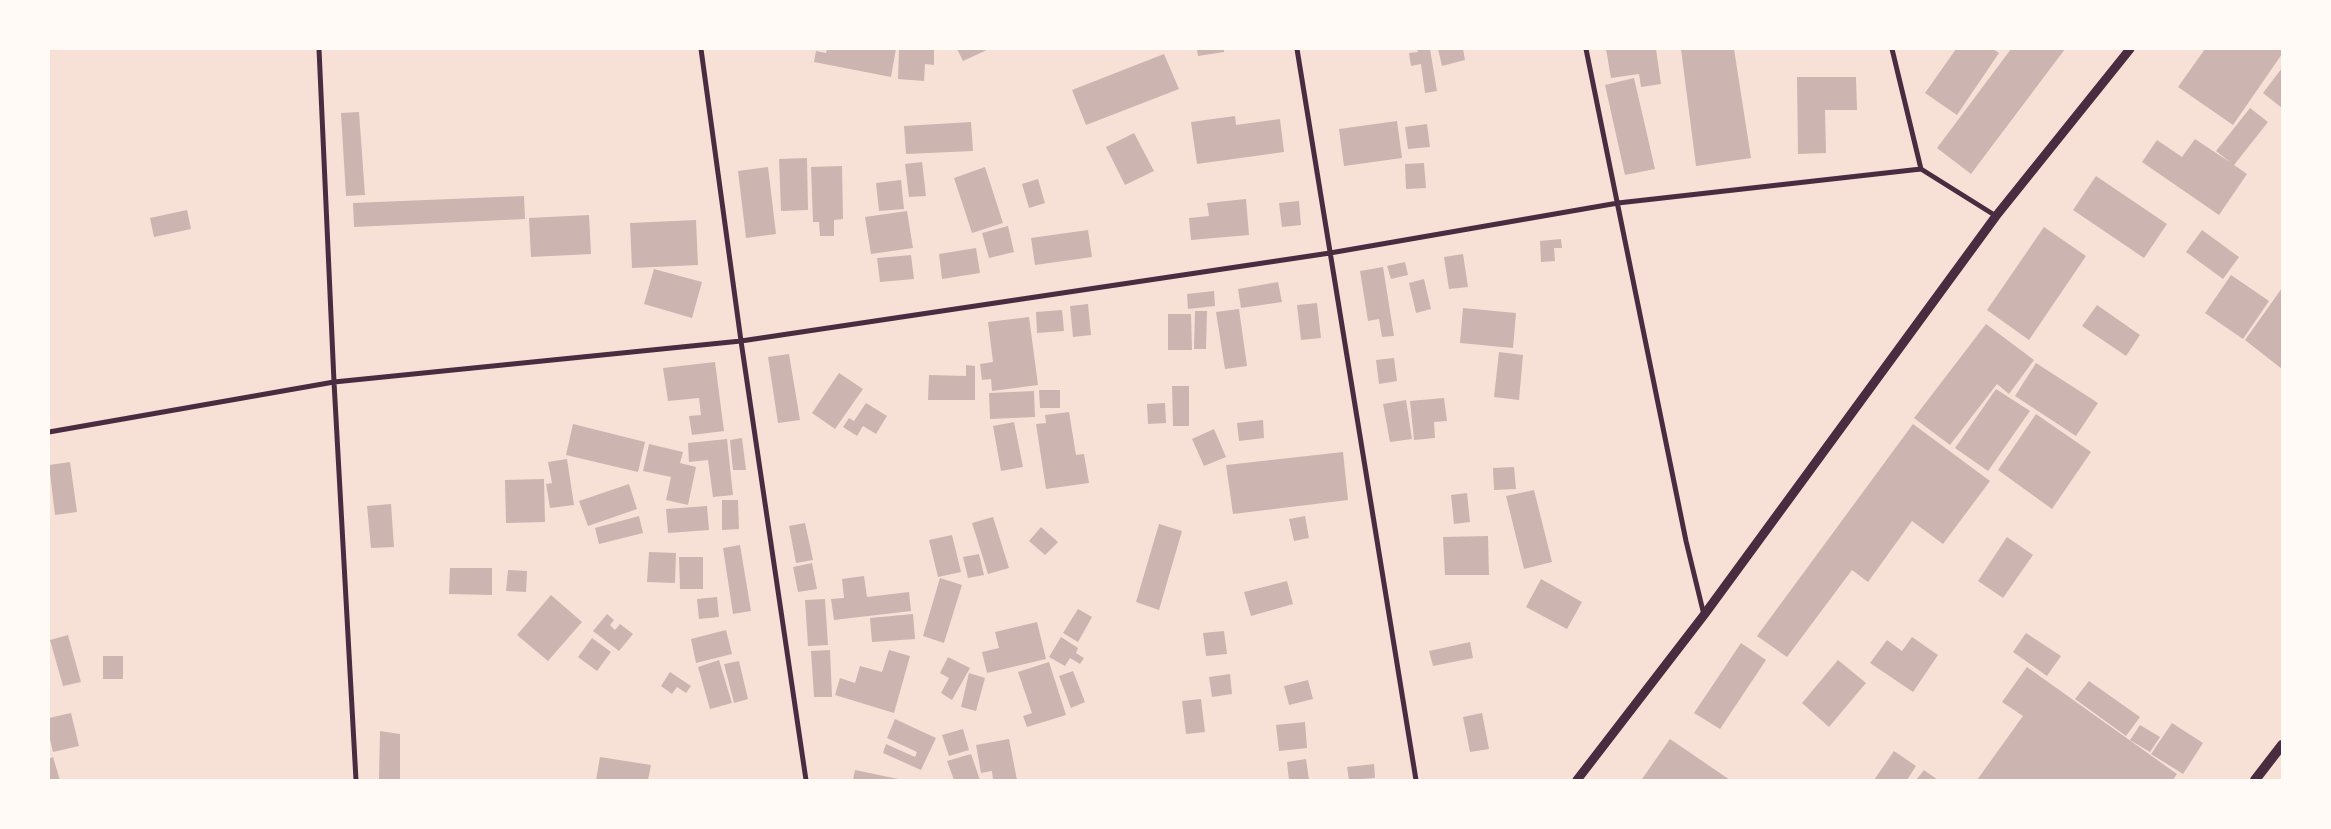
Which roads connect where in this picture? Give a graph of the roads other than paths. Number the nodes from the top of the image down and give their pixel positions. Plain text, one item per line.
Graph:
1 (319, 49) edge
2 (701, 49) edge
3 (1297, 49) edge
4 (1586, 49) edge
5 (1892, 49) edge
6 (2130, 49) edge
7 (1921, 169) junction
8 (1618, 203) junction
9 (1996, 216) junction
10 (1330, 253) junction
11 (741, 341) junction
12 (334, 382) junction
13 (49, 432) edge
14 (1704, 615) junction
15 (2282, 746) edge
16 (356, 780) edge
17 (806, 780) edge
18 (1416, 780) edge
19 (1577, 780) edge
20 (2255, 780) edge

1 - 12 street
2 - 11 street
3 - 10 street
4 - 8 street
5 - 7 street
6 - 9 street
7 - 8 street
7 - 9 street
8 - 10 street
8 - 14 street
9 - 14 street
10 - 11 street
10 - 18 street
11 - 12 street
11 - 17 street
12 - 13 street
12 - 16 street
14 - 19 street
15 - 20 main road

